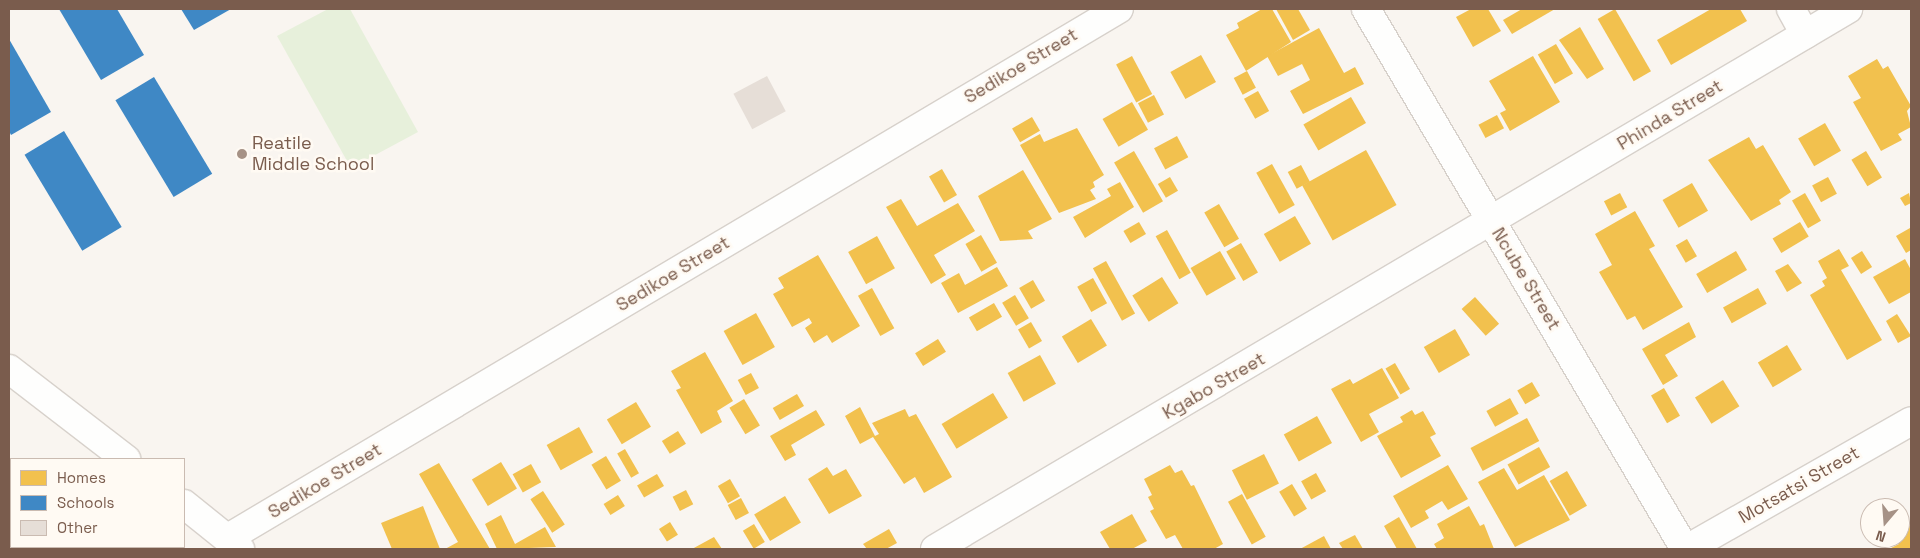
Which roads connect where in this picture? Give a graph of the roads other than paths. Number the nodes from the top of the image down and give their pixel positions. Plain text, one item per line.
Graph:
1 (1118, 9) edge
2 (1366, 9) edge
3 (1791, 9) edge
4 (1848, 9) edge
5 (1806, 34) junction
6 (1493, 223) junction
7 (9, 369) edge
8 (1911, 421) edge
9 (125, 458) edge
10 (185, 505) edge
11 (234, 544) edge
12 (935, 549) edge
13 (1686, 549) edge

1 - 11 street, Sedikoe Street
2 - 6 street, Ncube Street
3 - 5 street
4 - 5 street, Phinda Street
5 - 6 street, Phinda Street
6 - 12 street, Kgabo Street
6 - 13 street, Ncube Street
7 - 9 street
8 - 13 street, Motsatsi Street
10 - 11 street

